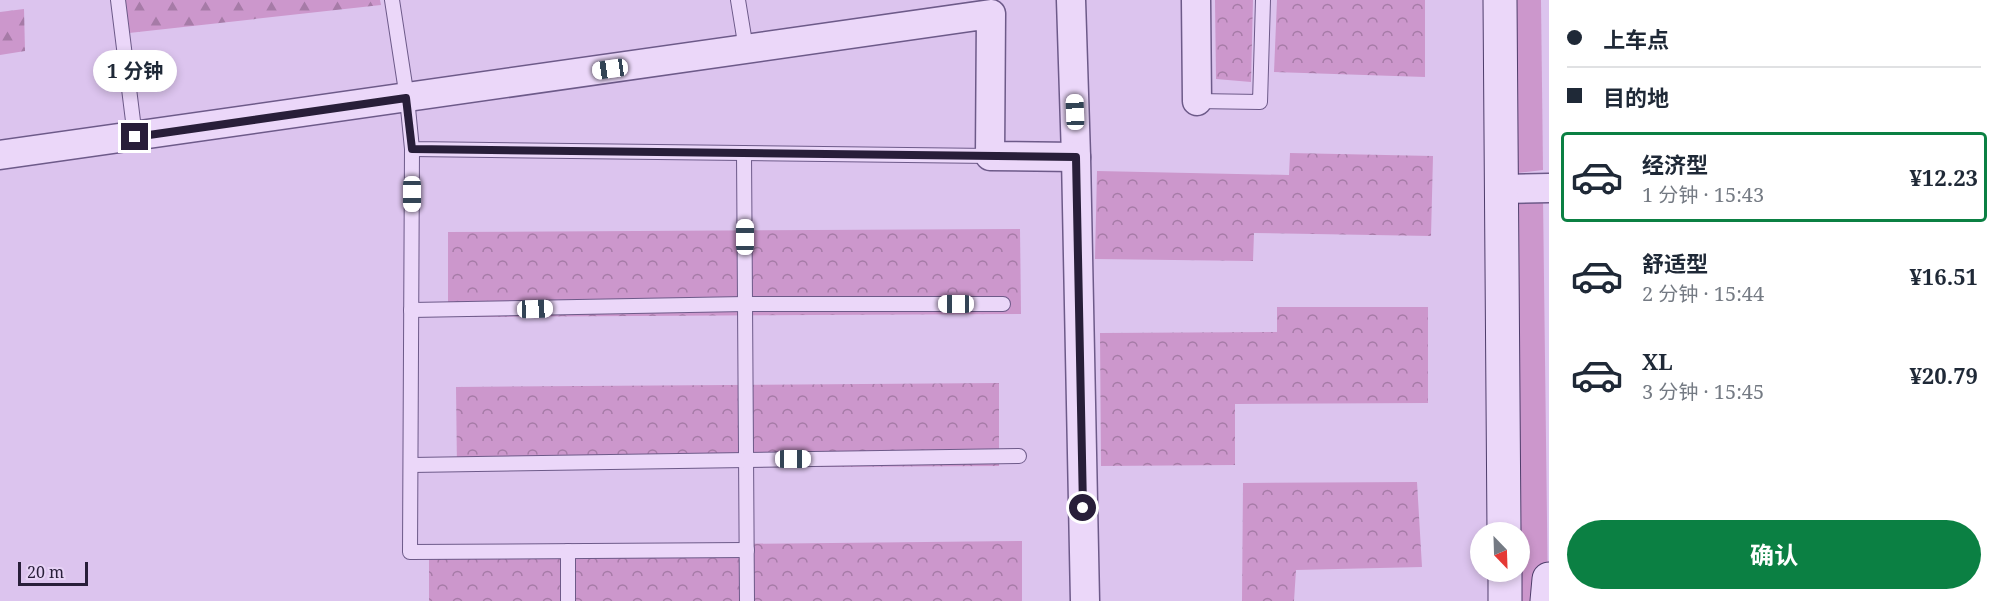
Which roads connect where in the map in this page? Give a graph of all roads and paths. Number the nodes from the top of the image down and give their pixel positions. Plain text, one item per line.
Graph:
1 (118, 0) edge
2 (392, 0) edge
3 (738, 0) edge
4 (1071, 0) edge
5 (1196, 0) edge
6 (1263, 0) edge
7 (1500, 0) edge
8 (746, 49) junction
9 (406, 98) junction
10 (1197, 101) joint
11 (135, 137) junction
12 (412, 149) junction
13 (744, 153) junction
14 (0, 155) edge
15 (990, 156) junction
16 (1076, 157) junction
17 (1549, 188) edge
18 (1502, 189) junction
19 (745, 304) junction
20 (1003, 304) dead end
21 (411, 310) junction
22 (1019, 456) dead end
23 (746, 459) junction
24 (411, 465) junction
25 (1504, 522) edge
26 (747, 550) junction
27 (568, 551) junction
28 (1549, 579) edge
29 (1505, 582) edge
30 (568, 601) edge
31 (747, 601) edge
32 (1085, 601) edge
33 (1505, 601) edge
34 (1547, 601) edge

1 - 11 lane
2 - 9 lane
3 - 8 lane
4 - 16 street
5 - 10 street
6 - 10 lane
7 - 18 street
8 - 9 street
8 - 15 street
9 - 11 street
9 - 12 lane
11 - 14 street
12 - 13 lane
12 - 21 lane
13 - 15 lane
13 - 19 lane
15 - 16 street
16 - 32 street
17 - 18 street
18 - 25 street
19 - 20 lane
19 - 21 lane
19 - 23 lane
21 - 24 lane
22 - 23 lane
23 - 24 lane
23 - 26 lane
24 - 27 lane
26 - 27 lane
26 - 31 lane
27 - 30 lane
28 - 34 street
29 - 33 street

